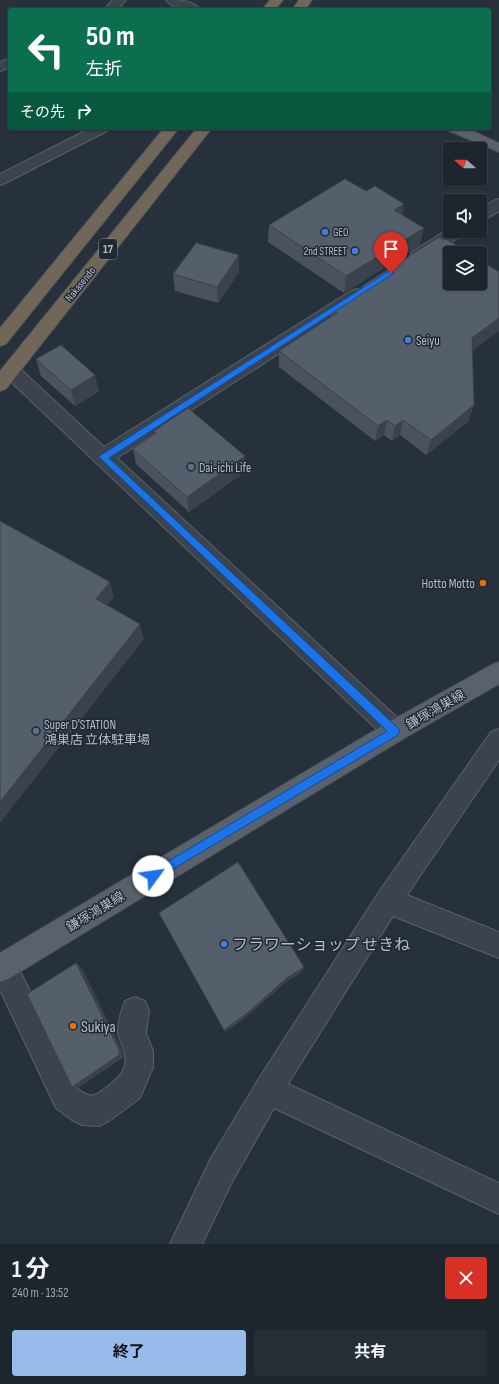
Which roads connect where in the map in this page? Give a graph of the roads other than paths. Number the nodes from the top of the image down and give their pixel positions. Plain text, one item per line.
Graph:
1 (120, 0) edge
2 (172, 0) edge
3 (277, 0) edge
4 (306, 0) edge
5 (112, 8) edge
6 (190, 8) edge
7 (270, 8) edge
8 (300, 8) edge
9 (98, 130) edge
10 (170, 130) edge
11 (203, 130) edge
12 (458, 130) edge
13 (499, 148) edge
14 (0, 180) edge
15 (499, 204) edge
16 (487, 212) edge
17 (445, 238) edge
18 (403, 265) edge
19 (370, 286) edge
20 (0, 340) edge
21 (5, 378) edge
22 (103, 457) junction
23 (499, 672) edge
24 (395, 731) junction
25 (499, 740) edge
26 (388, 901) junction
27 (499, 945) edge
28 (1, 967) edge
29 (135, 1011) dead end
30 (268, 1090) junction
31 (499, 1199) edge
32 (186, 1244) edge

1 - 5 street
2 - 6 street
3 - 7 highway
4 - 8 highway
9 - 14 street
10 - 20 highway, 17
11 - 21 highway, Nakasendo / 17
12 - 13 main road
15 - 16 street
17 - 18 street
19 - 22 street
21 - 22 street
22 - 24 street
23 - 24 main road, 鎌塚鴻巣線
24 - 28 main road, 鎌塚鴻巣線
25 - 26 street
26 - 27 street
26 - 30 street
28 - 29 street
30 - 31 street
30 - 32 street

